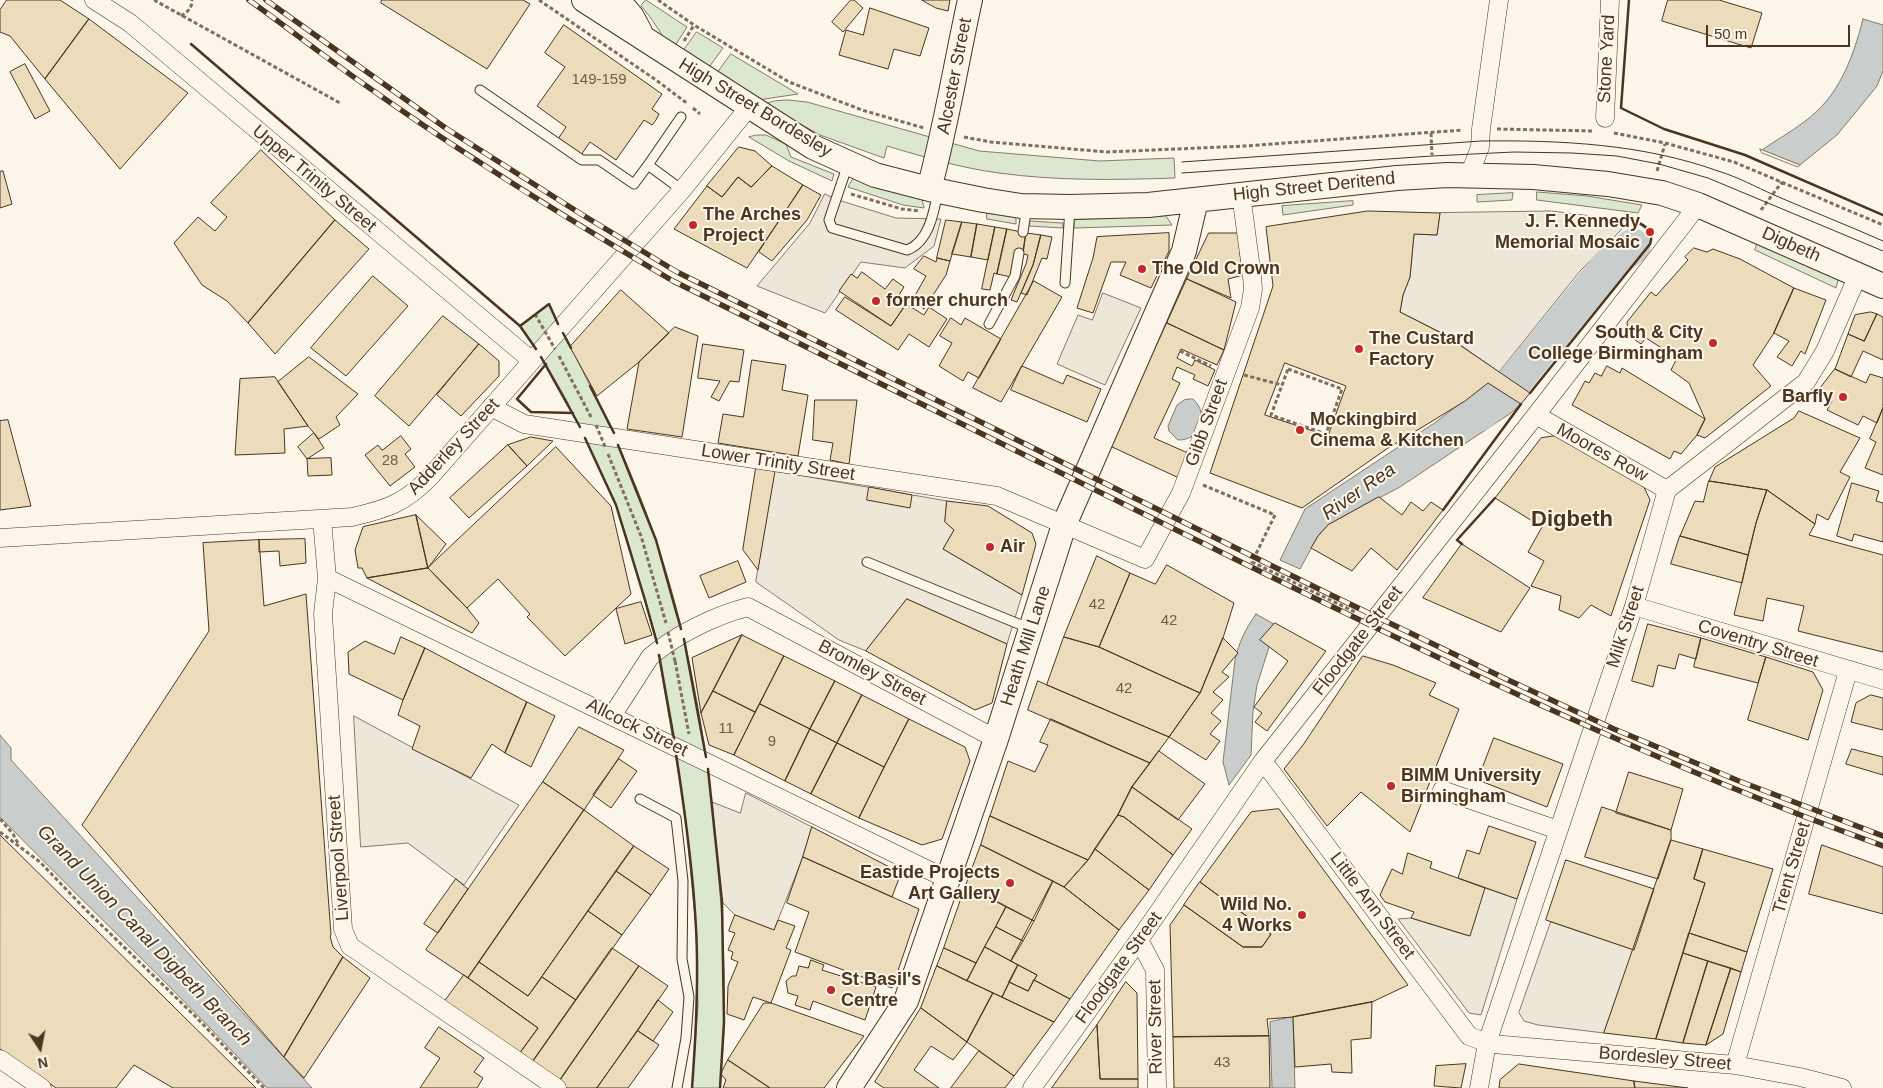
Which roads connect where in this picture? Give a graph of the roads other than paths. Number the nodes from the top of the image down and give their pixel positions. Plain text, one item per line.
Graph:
1 (94, 0) edge
2 (584, 0) edge
3 (618, 0) edge
4 (970, 0) edge
5 (1499, 0) edge
6 (1610, 0) edge
7 (642, 38) junction
8 (480, 90) dead end
9 (749, 107) junction
10 (681, 117) dead end
11 (1604, 127) road end
12 (848, 163) junction
13 (648, 165) junction
14 (1469, 176) junction
15 (682, 190) junction
16 (1241, 194) junction
17 (930, 198) junction
18 (1196, 200) junction
19 (1687, 201) junction
20 (1027, 206) junction
21 (1070, 207) junction
22 (1022, 232) dead end
23 (1019, 253) dead end
24 (1858, 274) junction
25 (1065, 283) dead end
26 (1883, 286) edge
27 (989, 324) dead end
28 (532, 361) junction
29 (491, 407) junction
30 (1536, 415) junction
31 (1667, 490) junction
32 (322, 519) junction
33 (1064, 525) junction
34 (0, 538) edge
35 (867, 562) dead end
36 (327, 578) junction
37 (1634, 606) junction
38 (1031, 629) junction
39 (1848, 671) junction
40 (1883, 680) edge
41 (612, 716) junction
42 (996, 739) junction
43 (1263, 761) junction
44 (1442, 790) dead end
45 (640, 799) dead end
46 (1558, 830) junction
47 (947, 879) junction
48 (1139, 940) junction
49 (1487, 1042) junction
50 (0, 1060) edge
51 (1735, 1065) junction
52 (1798, 1082) edge
53 (42, 1088) edge
54 (557, 1088) edge
55 (677, 1088) edge
56 (850, 1088) edge
57 (1032, 1088) edge
58 (1157, 1088) edge
59 (1479, 1088) edge
60 (1842, 1088) edge

1 - 28 street, Upper Trinity Street
2 - 7 main road, High Street Bordesley
3 - 7 main road
4 - 17 main road, Alcester Street
5 - 14 street
6 - 11 street, Stone Yard
7 - 9 main road, High Street Bordesley
8 - 13 lane
9 - 12 main road, High Street Bordesley
9 - 15 street, Adderley Street
10 - 13 lane
12 - 17 main road, High Street Bordesley
12 - 17 lane
13 - 15 lane
14 - 16 main road, High Street Deritend
14 - 19 main road, High Street Deritend
15 - 28 street, Adderley Street
16 - 18 main road, High Street Deritend
16 - 33 street, Gibb Street
17 - 20 main road, High Street Deritend
18 - 21 main road, High Street Deritend
18 - 33 main road, Heath Mill Lane
19 - 24 main road, Digbeth
19 - 30 street, Floodgate Street
20 - 21 main road, High Street Deritend
20 - 22 lane
21 - 25 lane
23 - 27 lane
24 - 26 main road, Digbeth
24 - 31 street
28 - 29 street, Adderley Street
29 - 32 street, Adderley Street
29 - 33 street, Lower Trinity Street
30 - 31 street, Moores Row
30 - 43 street, Floodgate Street
31 - 37 street, Milk Street
32 - 34 street, Adderley Street
32 - 36 street, Liverpool Street
33 - 38 main road, Heath Mill Lane
35 - 38 lane
36 - 41 street, Allcock Street
36 - 54 street, Liverpool Street
37 - 39 street, Coventry Street
37 - 46 street, Milk Street
38 - 42 main road, Heath Mill Lane
39 - 40 street, Coventry Street
39 - 51 street, Trent Street
41 - 42 street, Bromley Street
41 - 47 street, Allcock Street
42 - 47 main road, Heath Mill Lane
43 - 48 street, Floodgate Street
43 - 49 street, Little Ann Street
44 - 46 street
45 - 55 lane
46 - 49 street, Milk Street
47 - 56 main road, Heath Mill Lane
48 - 57 street, Floodgate Street
48 - 58 street, River Street
49 - 51 street, Bordesley Street
49 - 59 street, Milk Street
50 - 53 street
51 - 52 street, Bordesley Street
52 - 60 street, Bordesley Street

